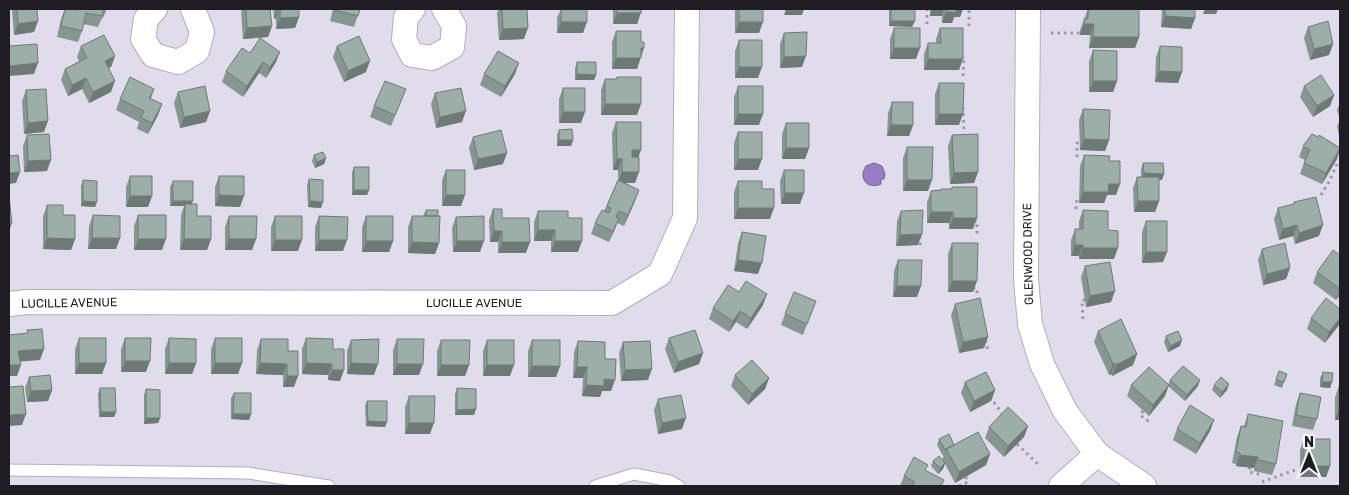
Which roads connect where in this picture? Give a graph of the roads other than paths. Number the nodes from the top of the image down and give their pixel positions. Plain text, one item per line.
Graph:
1 (155, 9) edge
2 (193, 9) edge
3 (412, 9) edge
4 (444, 9) edge
5 (687, 9) edge
6 (1028, 9) edge
7 (9, 304) edge
8 (1097, 454) junction
9 (9, 470) edge
10 (329, 486) edge
11 (595, 486) edge
12 (680, 486) edge
13 (1061, 486) edge
14 (1144, 486) edge

1 - 2 street
3 - 4 street
5 - 7 street, LUCILLE AVENUE
6 - 8 street, GLENWOOD DRIVE
8 - 13 street
8 - 14 street, GLENWOOD DRIVE
9 - 10 lane
11 - 12 lane

